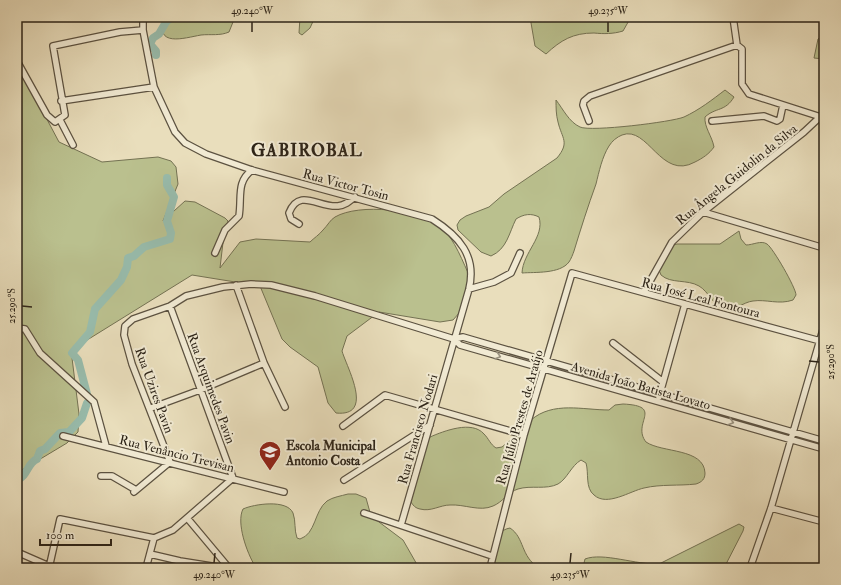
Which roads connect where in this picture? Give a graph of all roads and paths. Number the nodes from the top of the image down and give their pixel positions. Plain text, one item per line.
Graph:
1 (143, 17) edge
2 (733, 17) edge
3 (143, 30) junction
4 (737, 45) junction
5 (17, 61) edge
6 (154, 86) junction
7 (61, 101) junction
8 (783, 105) junction
9 (822, 117) edge
10 (60, 120) junction
11 (589, 121) dead end
12 (712, 121) dead end
13 (73, 145) dead end
14 (252, 170) junction
15 (355, 197) junction
16 (703, 212) junction
17 (299, 224) dead end
18 (824, 248) edge
19 (215, 253) dead end
20 (520, 253) dead end
21 (572, 273) joint
22 (236, 285) junction
23 (469, 289) junction
24 (644, 292) junction
25 (685, 304) junction
26 (170, 306) junction
27 (125, 326) joint
28 (824, 326) edge
29 (17, 328) edge
30 (454, 339) junction
31 (822, 342) edge
32 (612, 343) dead end
33 (264, 362) junction
34 (545, 362) junction
35 (544, 369) junction
36 (664, 382) junction
37 (200, 390) junction
38 (660, 394) junction
39 (658, 402) junction
40 (285, 407) dead end
41 (150, 408) junction
42 (435, 410) junction
43 (430, 425) junction
44 (343, 426) dead end
45 (793, 432) junction
46 (63, 436) dead end
47 (524, 436) junction
48 (791, 440) junction
49 (824, 441) edge
50 (106, 446) junction
51 (824, 449) edge
52 (170, 462) junction
53 (101, 476) dead end
54 (233, 478) junction
55 (344, 480) dead end
56 (284, 492) dead end
57 (771, 508) junction
58 (364, 513) dead end
59 (188, 518) junction
60 (824, 522) edge
61 (401, 525) junction
62 (154, 538) junction
63 (17, 552) edge
64 (150, 554) junction
65 (492, 556) junction
66 (49, 567) edge
67 (146, 568) edge
68 (224, 568) edge
69 (229, 568) edge
70 (490, 568) edge
71 (750, 568) edge

1 - 3 street, Rua Victor Tosin
2 - 4 street
3 - 6 street, Rua Victor Tosin
3 - 7 street
4 - 8 street
4 - 11 street
5 - 10 street
6 - 7 street
6 - 14 street, Rua Victor Tosin
7 - 10 street
8 - 9 street
8 - 12 street
9 - 16 street, Rua Ângela Guidolin da Silva
10 - 13 street
14 - 15 street, Rua Victor Tosin
14 - 19 street
15 - 17 street
15 - 23 street, Rua Victor Tosin
16 - 18 street
16 - 24 street, Rua Ângela Guidolin da Silva
20 - 23 street
21 - 24 street, Rua José Leal Fontoura
21 - 34 street, Rua Júlio Prestes de Araújo
22 - 26 street, Avenida João Batista Lovato
22 - 30 street, Avenida João Batista Lovato
22 - 33 street
23 - 30 street, Rua Victor Tosin
24 - 25 street, Rua José Leal Fontoura
25 - 31 street, Rua José Leal Fontoura
25 - 36 street
26 - 27 street, Avenida João Batista Lovato
26 - 37 street, Rua Arquimedes Pavin
27 - 41 street, Rua Uzires Pavin
28 - 31 street
29 - 50 street
30 - 34 street, Avenida João Batista Lovato
30 -> 35 street, Avenida João Batista Lovato
30 - 42 street, Rua Francisco Nodari
31 - 45 street
32 - 36 street
33 - 37 street
33 - 40 street
34 - 35 street, Rua Júlio Prestes de Araújo
34 - 38 street, Avenida João Batista Lovato
35 - 39 street, Avenida João Batista Lovato
35 - 47 street, Rua Júlio Prestes de Araújo
36 - 38 street
37 - 41 street
37 - 54 street, Rua Arquimedes Pavin
38 - 39 street
38 - 45 street, Avenida João Batista Lovato
39 -> 48 street, Avenida João Batista Lovato
41 - 52 street, Rua Uzires Pavin
42 - 43 street, Rua Francisco Nodari
42 - 44 street
42 - 47 street
43 - 55 street
43 - 61 street, Rua Francisco Nodari
45 - 48 street
45 - 49 street, Avenida João Batista Lovato
46 - 50 street, Rua Venâncio Trevisan
47 - 65 street, Rua Júlio Prestes de Araújo
48 - 51 street, Avenida João Batista Lovato
48 - 57 street
50 - 52 street, Rua Venâncio Trevisan
52 - 53 street
52 - 54 street, Rua Venâncio Trevisan
54 - 56 street, Rua Venâncio Trevisan
54 - 59 street
57 - 60 street
57 - 71 street
58 - 61 street
59 - 62 street
59 - 69 street
61 - 65 street
62 - 64 street
62 - 66 street
63 - 66 street
64 - 67 street
64 - 68 street
65 - 70 street, Rua Júlio Prestes de Araújo

